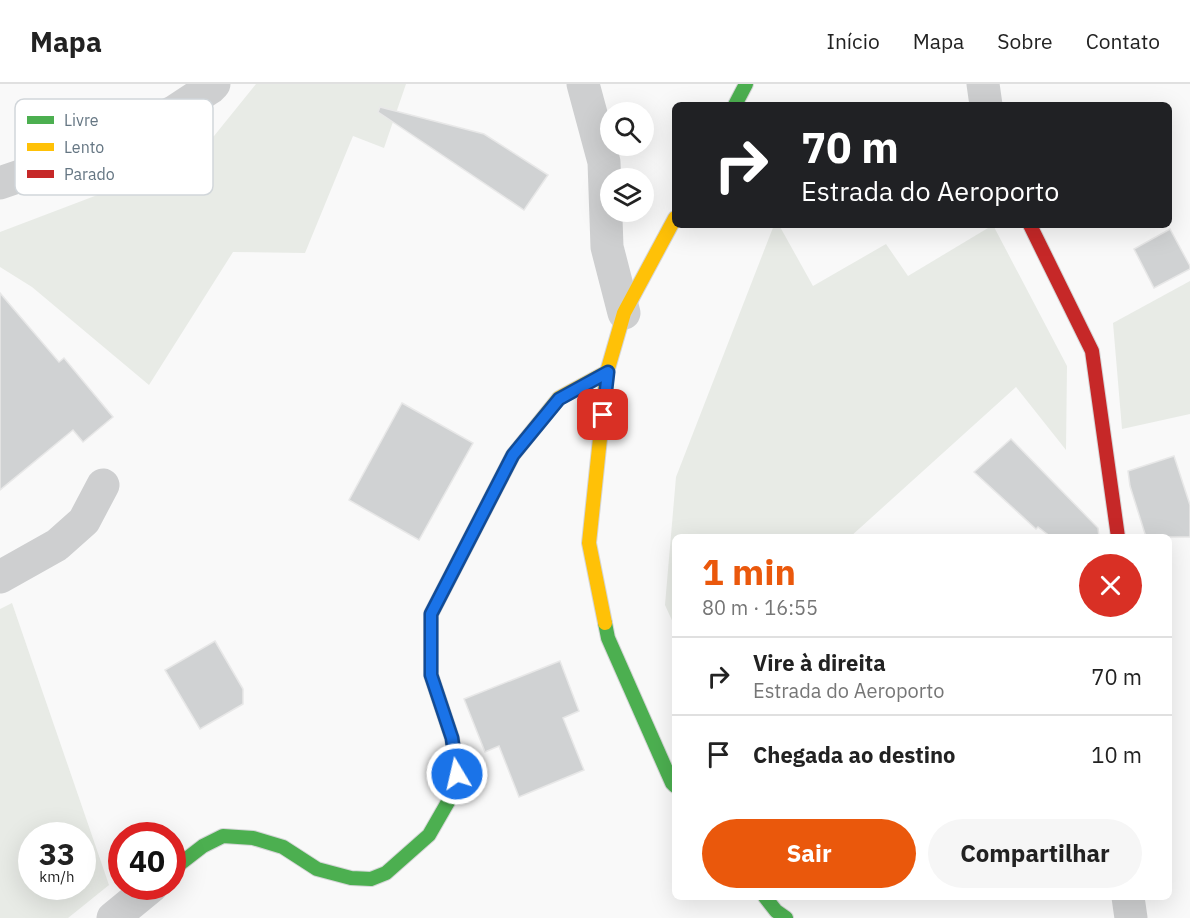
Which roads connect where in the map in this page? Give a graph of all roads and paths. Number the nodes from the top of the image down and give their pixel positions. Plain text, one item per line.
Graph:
1 (214, 84) edge
2 (584, 84) edge
3 (746, 84) edge
4 (983, 84) edge
5 (193, 99) edge
6 (737, 102) edge
7 (986, 102) edge
8 (15, 178) edge
9 (0, 183) edge
10 (672, 224) edge
11 (1031, 228) edge
12 (624, 313) junction
13 (608, 372) junction
14 (103, 485) dead end
15 (1118, 534) edge
16 (0, 577) edge
17 (672, 783) edge
18 (186, 859) edge
19 (135, 900) edge
20 (767, 900) edge
21 (1128, 900) edge
22 (113, 918) edge
23 (786, 918) edge
24 (1131, 918) edge

1 - 5 street
2 - 12 street
3 - 6 street
4 - 7 street
8 - 9 street
10 - 12 street
11 - 15 street
12 - 13 street
13 - 17 street
13 - 18 street
14 - 16 street
19 - 22 street
20 - 23 street
21 - 24 street

